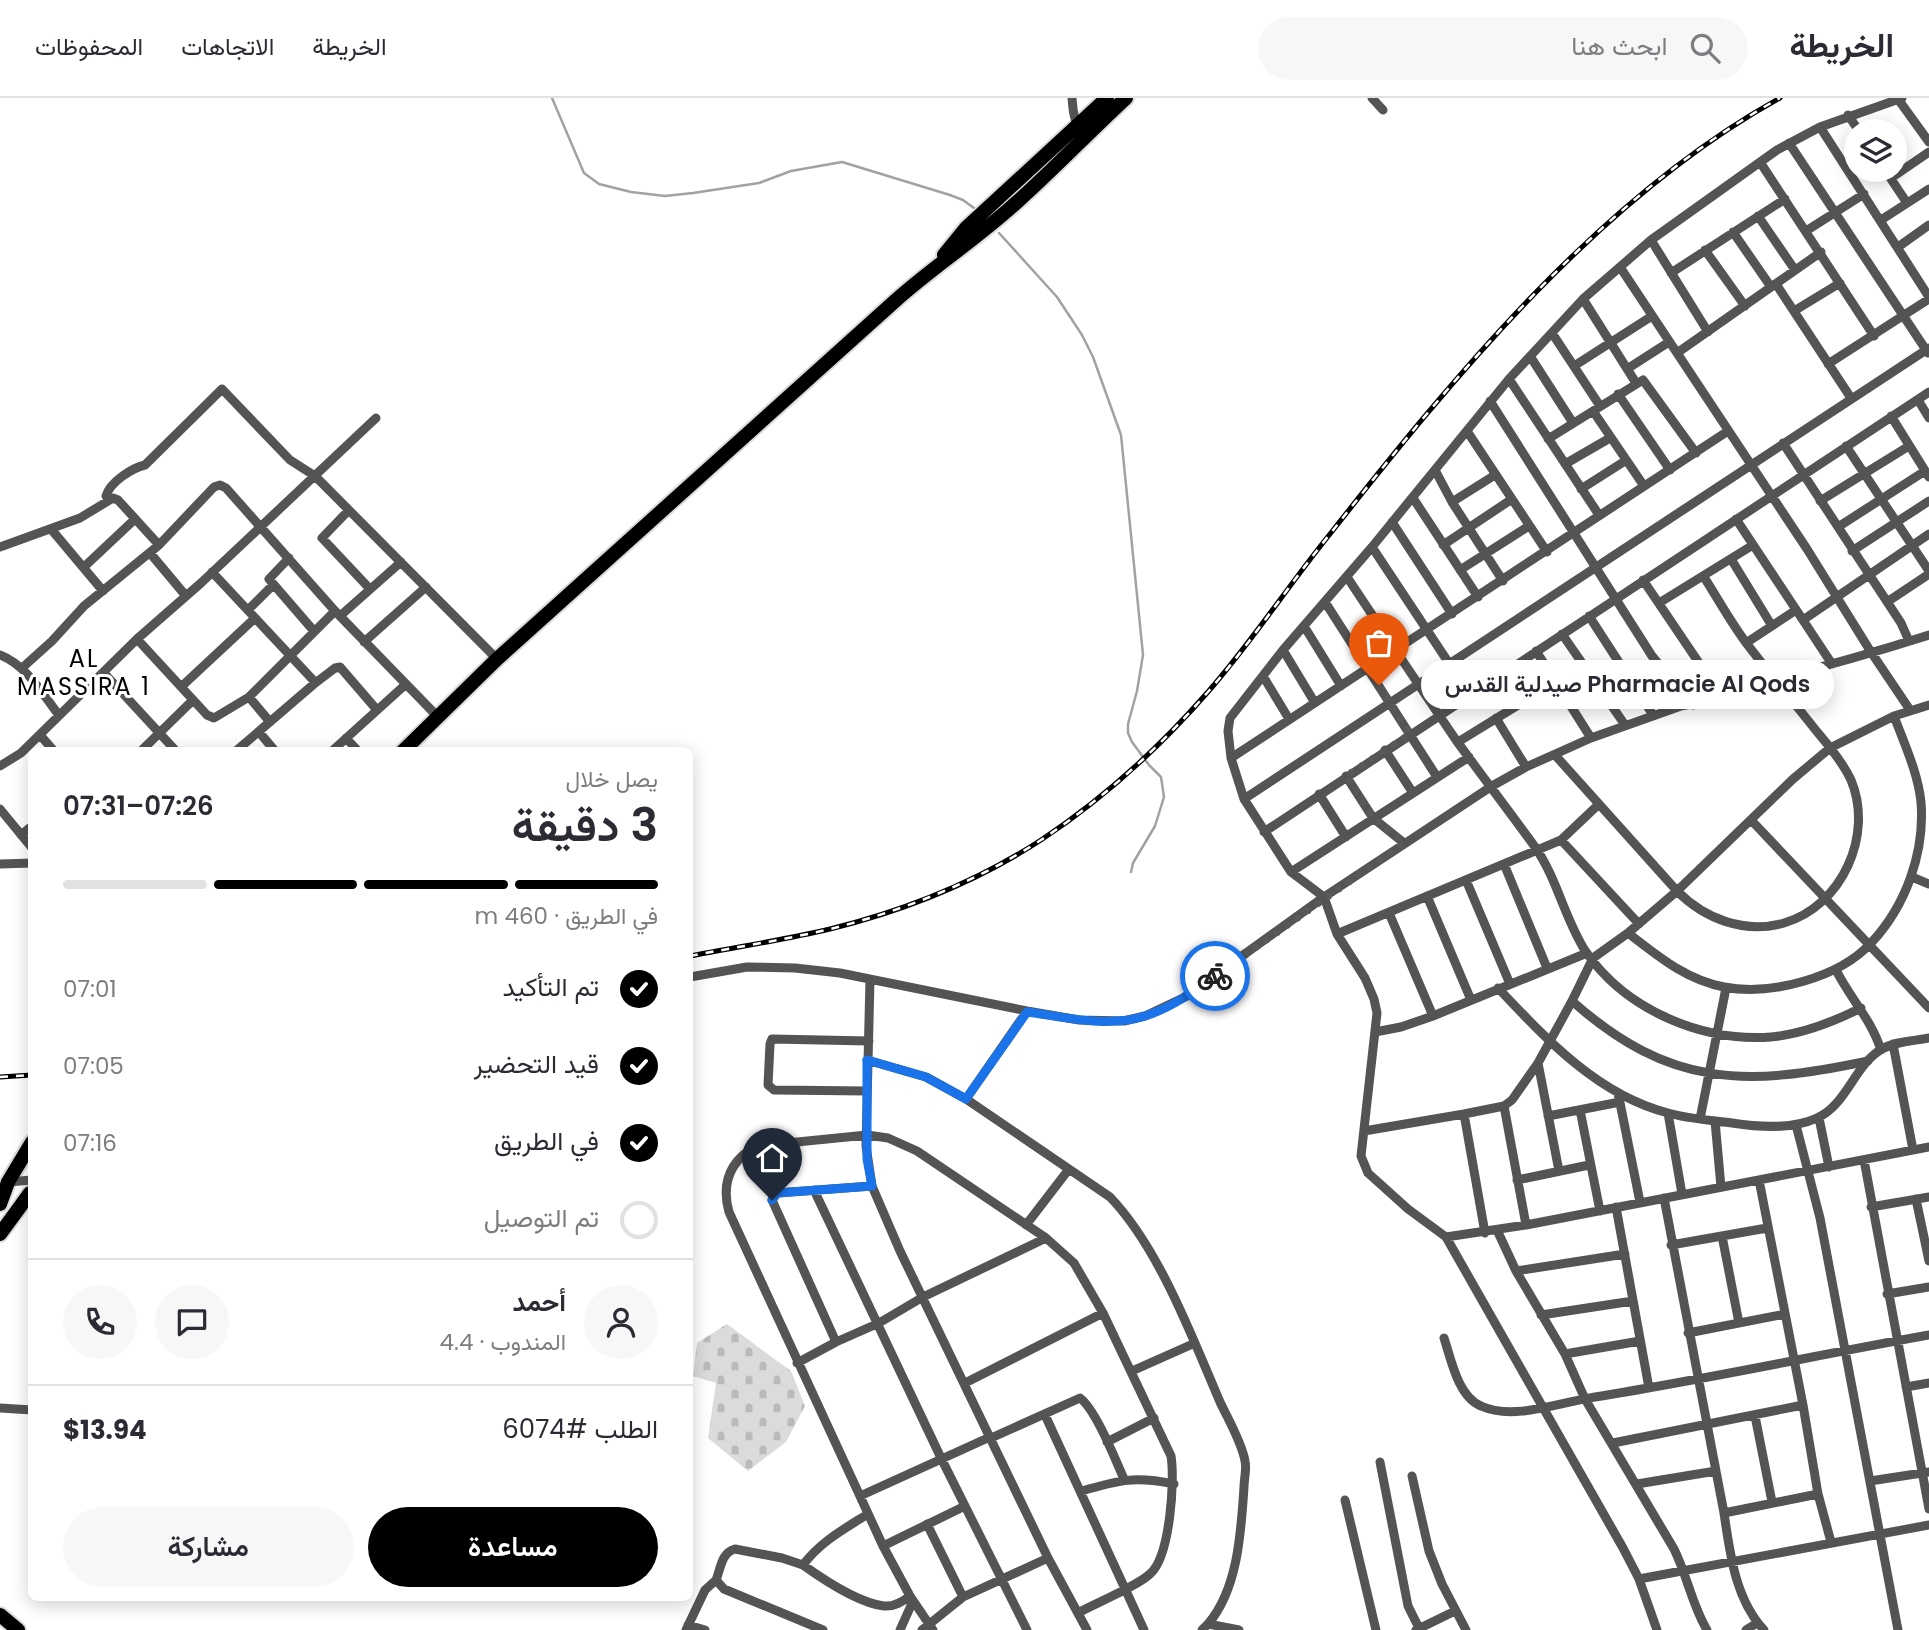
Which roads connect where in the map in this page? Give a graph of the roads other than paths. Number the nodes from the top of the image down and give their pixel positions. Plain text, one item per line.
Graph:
1 (1072, 98) edge
2 (1107, 98) edge
3 (1126, 98) edge
4 (1372, 98) edge
5 (1900, 98) edge
6 (1383, 110) dead end
7 (1848, 115) junction
8 (1851, 119) edge
9 (1820, 127) junction
10 (1082, 129) junction
11 (1929, 142) edge
12 (1789, 143) junction
13 (1929, 152) edge
14 (1760, 162) junction
15 (1907, 164) edge
16 (1893, 182) edge
17 (1929, 189) edge
18 (1864, 194) junction
19 (1786, 199) junction
20 (1907, 203) junction
21 (1834, 213) junction
22 (1758, 216) junction
23 (1881, 220) junction
24 (1929, 225) edge
25 (1734, 232) junction
26 (1806, 232) junction
27 (1651, 240) junction
28 (1898, 247) junction
29 (1705, 250) junction
30 (1821, 252) junction
31 (1620, 267) junction
32 (1795, 271) junction
33 (1671, 273) junction
34 (1840, 283) junction
35 (1774, 285) junction
36 (1929, 298) edge
37 (1583, 299) junction
38 (1745, 306) junction
39 (1794, 311) junction
40 (1652, 316) junction
41 (1903, 316) junction
42 (1708, 332) junction
43 (1552, 333) junction
44 (1874, 336) junction
45 (1669, 342) junction
46 (1611, 343) junction
47 (1928, 351) edge
48 (1677, 353) junction
49 (1530, 356) junction
50 (1828, 364) junction
51 (1574, 366) junction
52 (1627, 369) junction
53 (1509, 379) junction
54 (1636, 383) junction
55 (1929, 392) edge
56 (1618, 394) junction
57 (1851, 398) junction
58 (1918, 400) junction
59 (1490, 401) junction
60 (1596, 408) junction
61 (1891, 416) junction
62 (376, 418) dead end
63 (1929, 418) edge
64 (1573, 423) junction
65 (1467, 431) junction
66 (1728, 431) junction
67 (1610, 438) junction
68 (1549, 439) junction
69 (1783, 443) junction
70 (1846, 446) junction
71 (1909, 446) junction
72 (1696, 453) junction
73 (1625, 461) junction
74 (1565, 464) junction
75 (1751, 464) junction
76 (1435, 470) junction
77 (1670, 470) junction
78 (1865, 473) junction
79 (1927, 474) edge
80 (1495, 475) junction
81 (1802, 475) junction
82 (315, 476) junction
83 (1644, 486) junction
84 (1581, 489) junction
85 (1771, 496) junction
86 (1413, 498) junction
87 (1882, 498) junction
88 (1512, 499) junction
89 (109, 500) junction
90 (1820, 501) junction
91 (1929, 501) edge
92 (1452, 502) junction
93 (349, 510) junction
94 (1600, 515) junction
95 (135, 519) junction
96 (1736, 519) junction
97 (1392, 522) junction
98 (1896, 522) junction
99 (1529, 526) junction
100 (261, 527) junction
101 (1468, 527) junction
102 (1838, 527) junction
103 (51, 529) junction
104 (1573, 534) junction
105 (1929, 534) edge
106 (159, 545) junction
107 (1443, 545) junction
108 (1753, 545) junction
109 (1912, 545) junction
110 (0, 547) edge
111 (1373, 547) junction
112 (1853, 551) junction
113 (1547, 552) junction
114 (150, 553) junction
115 (1485, 554) junction
116 (289, 558) junction
117 (1731, 559) junction
118 (401, 562) junction
119 (84, 567) junction
120 (1594, 568) junction
121 (1460, 570) junction
122 (212, 572) junction
123 (1929, 573) edge
124 (1869, 574) junction
125 (1347, 577) junction
126 (1703, 577) junction
127 (1643, 580) junction
128 (1503, 581) junction
129 (273, 585) junction
130 (426, 587) junction
131 (370, 589) junction
132 (103, 591) junction
133 (186, 596) junction
134 (1478, 597) junction
135 (1836, 597) junction
136 (1615, 599) junction
137 (1325, 602) junction
138 (1887, 602) junction
139 (1659, 603) junction
140 (248, 610) junction
141 (1796, 610) junction
142 (337, 613) junction
143 (1451, 614) junction
144 (1589, 616) junction
145 (255, 618) junction
146 (1803, 621) junction
147 (1304, 626) junction
148 (1772, 626) junction
149 (313, 630) junction
150 (1427, 630) junction
151 (1562, 634) junction
152 (1929, 635) edge
153 (137, 639) junction
154 (1909, 641) junction
155 (364, 642) junction
156 (1746, 643) junction
157 (1283, 650) junction
158 (1396, 650) junction
159 (1536, 651) junction
160 (1871, 652) junction
161 (0, 655) edge
162 (290, 655) junction
163 (497, 659) junction
164 (1832, 663) junction
165 (1449, 664) junction
166 (22, 668) junction
167 (1368, 668) junction
168 (104, 673) junction
169 (1263, 676) junction
170 (1777, 680) junction
171 (1557, 681) junction
172 (314, 684) junction
173 (1419, 684) junction
174 (405, 685) junction
175 (1341, 686) junction
176 (181, 687) junction
177 (1720, 694) junction
178 (1470, 695) junction
179 (249, 697) junction
180 (193, 700) junction
181 (1315, 703) junction
182 (1390, 703) junction
183 (1693, 705) junction
184 (1929, 705) edge
185 (377, 710) junction
186 (1910, 710) junction
187 (58, 714) junction
188 (1439, 715) junction
189 (1653, 715) junction
190 (1894, 716) junction
191 (438, 717) junction
192 (1496, 718) junction
193 (1289, 719) junction
194 (270, 722) junction
195 (1625, 724) junction
196 (259, 732) junction
197 (160, 733) junction
198 (1410, 734) junction
199 (40, 735) junction
200 (346, 738) junction
201 (1591, 738) junction
202 (1458, 742) junction
203 (50, 747) edge
204 (145, 747) edge
205 (172, 747) edge
206 (241, 747) edge
207 (272, 747) edge
208 (336, 747) edge
209 (354, 747) edge
210 (407, 747) edge
211 (1830, 748) junction
212 (1385, 751) junction
213 (1555, 755) junction
214 (1469, 757) junction
215 (1231, 758) junction
216 (0, 766) edge
217 (1526, 767) junction
218 (1346, 776) junction
219 (1437, 777) junction
220 (1492, 786) junction
221 (1413, 793) junction
222 (1319, 794) junction
223 (1244, 799) junction
224 (1600, 804) junction
225 (0, 809) edge
226 (1373, 818) junction
227 (1751, 820) junction
228 (28, 829) edge
229 (1264, 832) junction
230 (21, 835) junction
231 (1346, 837) junction
232 (1561, 840) junction
233 (28, 843) edge
234 (1404, 843) junction
235 (1538, 851) junction
236 (28, 863) edge
237 (0, 864) edge
238 (1504, 864) junction
239 (1291, 872) junction
240 (1912, 877) junction
241 (1466, 880) junction
242 (1929, 884) edge
243 (1677, 891) junction
244 (1427, 896) junction
245 (1324, 898) junction
246 (1825, 899) junction
247 (1389, 913) junction
248 (1639, 924) junction
249 (1628, 933) junction
250 (1337, 934) junction
251 (1870, 945) junction
252 (1590, 955) junction
253 (1547, 968) junction
254 (1836, 970) junction
255 (693, 976) edge
256 (870, 979) junction
257 (1510, 984) junction
258 (1498, 988) junction
259 (1726, 988) junction
260 (1471, 1000) junction
261 (1572, 1002) junction
262 (1861, 1008) junction
263 (1929, 1008) edge
264 (1027, 1012) junction
265 (1433, 1016) junction
266 (1375, 1032) junction
267 (1717, 1034) junction
268 (1929, 1038) edge
269 (869, 1041) junction
270 (1549, 1042) junction
271 (1893, 1045) junction
272 (1881, 1050) junction
273 (867, 1060) junction
274 (1868, 1061) junction
275 (1538, 1063) junction
276 (1709, 1075) junction
277 (867, 1091) junction
278 (1619, 1098) junction
279 (966, 1099) junction
280 (1504, 1106) junction
281 (1580, 1110) junction
282 (1668, 1113) junction
283 (1464, 1114) junction
284 (1548, 1116) junction
285 (1819, 1118) junction
286 (1700, 1119) junction
287 (1714, 1121) junction
288 (1796, 1125) junction
289 (1364, 1131) junction
290 (867, 1135) junction
291 (1929, 1147) edge
292 (1913, 1150) junction
293 (28, 1154) edge
294 (1864, 1160) junction
295 (1589, 1165) junction
296 (1829, 1167) junction
297 (1069, 1169) junction
298 (1559, 1171) junction
299 (1809, 1172) junction
300 (1517, 1180) junction
301 (1759, 1180) junction
302 (8, 1182) junction
303 (872, 1186) junction
304 (28, 1187) edge
305 (1721, 1187) junction
306 (28, 1190) edge
307 (814, 1190) junction
308 (28, 1192) edge
309 (1682, 1194) junction
310 (1929, 1197) edge
311 (1664, 1198) junction
312 (1916, 1199) junction
313 (1, 1200) edge
314 (1640, 1202) junction
315 (1616, 1207) junction
316 (1871, 1207) junction
317 (1600, 1211) junction
318 (1026, 1225) junction
319 (1525, 1225) junction
320 (1768, 1228) junction
321 (1497, 1230) junction
322 (1485, 1233) junction
323 (0, 1234) edge
324 (1722, 1236) junction
325 (1446, 1237) junction
326 (1046, 1238) junction
327 (1671, 1245) junction
328 (1625, 1254) junction
329 (1929, 1261) edge
330 (1516, 1271) junction
331 (1929, 1287) edge
332 (1888, 1294) junction
333 (923, 1297) junction
334 (1633, 1301) junction
335 (1103, 1313) junction
336 (1785, 1314) junction
337 (1541, 1315) junction
338 (879, 1323) junction
339 (1739, 1323) junction
340 (1688, 1333) junction
341 (1929, 1335) edge
342 (1444, 1338) dead end
343 (1897, 1340) junction
344 (1640, 1341) junction
345 (836, 1342) junction
346 (1195, 1343) junction
347 (1844, 1349) junction
348 (1564, 1354) junction
349 (1794, 1361) junction
350 (797, 1363) junction
351 (1132, 1371) junction
352 (1699, 1380) junction
353 (965, 1383) junction
354 (1929, 1383) edge
355 (1906, 1387) junction
356 (1649, 1388) junction
357 (1585, 1399) junction
358 (1803, 1405) junction
359 (0, 1408) edge
360 (1543, 1408) junction
361 (28, 1410) edge
362 (1045, 1415) junction
363 (1755, 1416) junction
364 (1154, 1418) junction
365 (1706, 1423) junction
366 (990, 1437) junction
367 (1107, 1442) junction
368 (1613, 1443) junction
369 (942, 1460) junction
370 (1380, 1462) dead end
371 (1716, 1471) junction
372 (1925, 1472) edge
373 (1412, 1476) dead end
374 (1124, 1479) junction
375 (1870, 1482) junction
376 (1174, 1484) junction
377 (1637, 1484) junction
378 (1082, 1491) junction
379 (1818, 1494) junction
380 (860, 1496) junction
381 (1345, 1500) dead end
382 (1772, 1502) junction
383 (965, 1506) junction
384 (1929, 1509) edge
385 (1724, 1513) junction
386 (868, 1514) junction
387 (928, 1524) junction
388 (1929, 1525) edge
389 (1880, 1533) junction
390 (1831, 1542) junction
391 (883, 1546) junction
392 (1048, 1558) junction
393 (1731, 1561) junction
394 (803, 1565) junction
395 (1684, 1570) junction
396 (1001, 1579) junction
397 (1639, 1579) junction
398 (716, 1580) junction
399 (1124, 1588) junction
400 (963, 1597) junction
401 (912, 1599) junction
402 (1455, 1611) junction
403 (1079, 1613) junction
404 (0, 1615) edge
405 (931, 1626) edge
406 (1760, 1626) edge
407 (687, 1627) edge
408 (1205, 1627) edge
409 (1418, 1629) edge
410 (18, 1630) edge
411 (705, 1630) edge
412 (823, 1630) edge
413 (900, 1630) edge
414 (922, 1630) edge
415 (1027, 1630) edge
416 (1087, 1630) edge
417 (1144, 1630) edge
418 (1239, 1630) edge
419 (1376, 1630) edge
420 (1466, 1630) edge
421 (1657, 1630) edge
422 (1707, 1630) edge
423 (1746, 1630) edge
424 (1898, 1630) edge

1 - 10 street
2 - 10 main road
3 - 10 main road
4 - 6 street
5 - 7 street
5 - 11 street
7 - 8 street
7 - 9 street
9 - 12 street
9 - 18 street
10 - 163 main road
12 - 14 street
12 - 21 street
13 - 15 street
14 - 19 street
14 - 27 street
16 - 20 street
17 - 20 street
18 - 21 street
18 - 23 street
19 - 22 street
19 - 26 street
20 - 23 street
21 - 26 street
21 - 41 street
22 - 25 street
22 - 32 street
23 - 28 street
24 - 28 street
25 - 29 street
25 - 35 street
26 - 30 street
27 - 31 street
27 - 33 street
28 - 36 street
29 - 33 street
29 - 38 street
30 - 32 street
30 - 34 street
31 - 37 street
31 - 40 street
32 - 35 street
33 - 42 street
34 - 39 street
34 - 44 street
35 - 38 street
35 - 39 street
36 - 41 street
37 - 43 street
37 - 46 street
38 - 42 street
39 - 50 street
40 - 45 street
40 - 46 street
41 - 44 street
41 - 47 street
42 - 48 street
43 - 49 street
43 - 51 street
44 - 50 street
45 - 48 street
45 - 52 street
46 - 51 street
46 - 52 street
47 - 57 street
48 - 66 street
49 - 53 street
49 - 64 street
50 - 57 street
51 - 60 street
52 - 54 street
53 - 59 street
53 - 68 street
54 - 56 street
54 - 72 street
55 - 58 street
56 - 60 street
56 - 77 street
57 - 69 street
58 - 61 street
58 - 63 street
59 - 65 street
59 - 104 street
60 - 64 street
60 - 67 street
61 - 70 street
61 - 71 street
62 - 82 street
64 - 68 street
65 - 76 street
65 - 80 street
66 - 72 street
66 - 75 street
67 - 73 street
67 - 74 street
68 - 74 street
69 - 75 street
69 - 81 street
70 - 78 street
70 - 81 street
71 - 78 street
71 - 79 street
72 - 77 street
73 - 83 street
73 - 84 street
74 - 84 street
75 - 85 street
75 - 120 street
76 - 86 street
76 - 92 street
77 - 83 street
78 - 87 street
78 - 90 street
79 - 87 street
80 - 88 street
80 - 92 street
81 - 85 street
81 - 90 street
82 - 89 street
82 - 93 street
82 - 100 street
83 - 94 street
84 - 94 street
85 - 96 street
85 - 135 street
86 - 97 street
86 - 107 street
87 - 98 street
87 - 102 street
88 - 99 street
88 - 101 street
89 - 95 street
89 - 103 street
90 - 102 street
91 - 98 street
92 - 101 street
93 - 118 street
93 - 131 street
94 - 104 street
95 - 106 street
95 - 119 street
96 - 108 street
96 - 127 street
97 - 111 street
97 - 143 street
98 - 109 street
98 - 112 street
99 - 113 street
99 - 115 street
100 - 106 street
100 - 116 street
100 - 122 street
101 - 107 street
101 - 115 street
102 - 112 street
103 - 110 street
103 - 119 street
104 - 113 street
104 - 120 street
105 - 109 street
106 - 114 street
107 - 121 street
108 - 117 street
108 - 141 street
109 - 123 street
109 - 124 street
111 - 125 street
111 - 150 street
112 - 124 street
113 - 128 street
114 - 132 street
114 - 133 street
115 - 121 street
115 - 128 street
116 - 129 street
116 - 142 street
117 - 126 street
117 - 148 street
118 - 130 street
118 - 131 street
119 - 132 street
120 - 136 street
120 - 165 street
121 - 134 street
122 - 133 street
122 - 140 street
123 - 138 street
124 - 135 street
124 - 138 street
125 - 137 street
125 - 158 street
126 - 139 street
126 - 156 street
127 - 136 street
127 - 139 street
128 - 134 street
129 - 140 street
129 - 149 street
130 - 155 street
130 - 163 street
131 - 142 street
132 - 166 street
133 - 153 street
134 - 143 street
135 - 146 street
135 - 160 street
136 - 144 street
136 - 183 street
137 - 147 street
137 - 167 street
138 - 154 street
139 - 177 street
140 - 145 street
141 - 146 street
141 - 148 street
142 - 149 street
142 - 155 street
143 - 150 street
144 - 151 street
144 - 189 street
145 - 162 street
145 - 176 street
146 - 164 street
147 - 157 street
147 - 175 street
148 - 156 street
149 - 162 street
150 - 158 street
150 - 165 street
151 - 159 street
151 - 195 street
152 - 154 street
153 - 168 street
153 - 176 street
154 - 160 street
155 - 174 street
156 - 170 street
157 - 169 street
157 - 181 street
158 - 167 street
158 - 173 street
159 - 171 street
159 - 178 street
160 - 164 street
160 - 186 street
161 - 166 street
162 - 172 street
162 - 179 street
163 - 191 main road
164 - 170 street
165 - 173 street
165 - 178 street
166 - 187 street
167 - 175 street
167 - 182 street
168 - 187 street
168 - 197 street
169 - 193 street
169 - 215 street
170 - 177 street
170 - 211 street
171 - 192 street
171 - 201 street
172 - 185 street
172 - 194 street
173 - 182 street
173 - 188 street
174 - 185 street
174 - 191 street
175 - 181 street
176 - 180 street
177 - 183 street
178 - 188 street
179 - 180 street
179 - 194 street
180 - 197 street
181 - 193 street
182 - 198 street
182 - 223 street
183 - 189 street
184 - 186 street
185 - 200 street
186 - 190 street
187 - 199 street
188 - 198 street
188 - 202 street
189 - 195 street
190 - 211 street
190 - 240 street
191 - 210 main road
192 - 202 street
192 - 217 street
193 - 215 street
194 - 196 street
195 - 201 street
196 - 206 street
196 - 207 street
197 - 204 street
197 - 205 street
198 - 212 street
198 - 219 street
199 - 203 street
199 - 216 street
200 - 208 street
200 - 209 street
201 - 213 street
202 - 214 street
211 - 227 street
211 - 246 street
212 - 218 street
212 - 221 street
213 - 217 street
213 - 224 street
214 - 219 street
214 - 220 street
215 - 223 street
217 - 220 street
218 - 222 street
218 - 226 street
219 - 221 street
220 - 234 street
220 - 235 street
221 - 226 street
222 - 229 street
222 - 231 street
223 - 229 street
224 - 232 street
224 - 243 street
225 - 230 street
226 - 231 street
226 - 234 street
227 - 243 street
227 - 246 street
228 - 230 street
229 - 239 street
230 - 233 street
231 - 239 street
232 - 235 street
232 - 248 street
234 - 245 street
235 - 238 street
235 - 252 street
236 - 237 street
238 - 241 street
238 - 253 street
239 - 245 street
240 - 242 street
240 - 251 street
241 - 244 street
241 - 257 street
243 - 246 street
243 - 248 street
244 - 247 street
244 - 260 street
245 - 250 street
245 - 264 street
246 - 251 street
247 - 250 street
247 - 265 street
248 - 249 street
249 - 252 street
249 - 259 street
250 - 266 street
251 - 254 street
251 - 263 street
252 - 253 street
252 - 261 street
252 - 267 street
253 - 257 street
254 - 259 street
254 - 262 street
255 - 256 street
256 - 264 street
256 - 269 street
257 - 258 street
258 - 260 street
258 - 270 street
259 - 267 street
260 - 265 street
261 - 270 street
261 - 276 street
262 - 267 street
262 - 272 street
264 - 279 street
265 - 266 street
266 - 289 street
267 - 276 street
268 - 271 street
269 - 273 street
269 - 277 street
270 - 275 street
270 - 278 street
271 - 272 street
271 - 292 street
272 - 274 street
273 - 277 street
273 - 279 street
274 - 276 street
274 - 285 street
275 - 280 street
275 - 284 street
276 - 286 street
277 - 290 street
278 - 281 street
278 - 282 street
278 - 314 street
279 - 297 street
280 - 283 street
280 - 300 street
281 - 284 street
281 - 295 street
282 - 286 street
282 - 309 street
283 - 289 street
283 - 322 street
284 - 298 street
285 - 288 street
285 - 296 street
286 - 287 street
287 - 288 street
287 - 305 street
288 - 299 street
289 - 325 street
290 - 303 street
290 - 318 street
290 - 350 street
291 - 292 street
292 - 294 street
293 - 302 main road
294 - 296 street
294 - 316 street
295 - 298 street
295 - 317 street
296 - 299 street
297 - 318 street
297 - 346 street
298 - 300 street
299 - 301 street
299 - 347 street
300 - 319 street
301 - 305 street
301 - 320 street
302 - 304 street
302 - 313 main road
303 - 307 street
303 - 333 street
305 - 309 street
306 - 313 street
307 - 338 street
307 - 345 street
308 - 323 main road
309 - 311 street
310 - 312 street
311 - 314 street
311 - 327 street
312 - 316 street
312 - 329 street
314 - 315 street
315 - 317 street
315 - 328 street
316 - 332 street
317 - 319 street
318 - 326 street
319 - 321 street
320 - 324 street
320 - 336 street
321 - 322 street
321 - 330 street
322 - 325 street
324 - 327 street
324 - 339 street
325 - 360 street
326 - 333 street
326 - 335 street
327 - 340 street
328 - 330 street
328 - 334 street
330 - 337 street
331 - 332 street
332 - 343 street
333 - 338 street
333 - 353 street
334 - 337 street
334 - 344 street
335 - 351 street
335 - 353 street
336 - 339 street
336 - 349 street
337 - 348 street
338 - 345 street
338 - 369 street
339 - 340 street
340 - 352 street
341 - 343 street
342 - 360 street
343 - 347 street
343 - 355 street
344 - 348 street
344 - 356 street
345 - 350 street
346 - 351 street
346 - 408 street
347 - 349 street
347 - 375 street
348 - 357 street
349 - 352 street
349 - 358 street
350 - 380 street
351 - 364 street
352 - 356 street
352 - 365 street
353 - 366 street
354 - 355 street
355 - 372 street
356 - 357 street
357 - 360 street
357 - 368 street
358 - 363 street
358 - 379 street
359 - 361 street
360 - 397 street
362 - 366 street
362 - 367 street
362 - 378 street
363 - 365 street
363 - 382 street
364 - 367 street
364 - 376 street
365 - 368 street
365 - 371 street
366 - 369 street
366 - 392 street
367 - 374 street
368 - 377 street
369 - 380 street
369 - 383 street
370 - 409 street
371 - 377 street
371 - 385 street
372 - 375 street
372 - 384 street
373 - 402 street
374 - 376 street
374 - 378 street
375 - 389 street
376 - 399 street
377 - 395 street
378 - 399 street
379 - 382 street
379 - 390 street
380 - 386 street
381 - 419 street
382 - 385 street
383 - 387 street
383 - 396 street
385 - 393 street
386 - 391 street
386 - 394 street
387 - 391 street
387 - 400 street
388 - 389 street
389 - 390 street
389 - 424 street
390 - 393 street
391 - 401 street
392 - 396 street
392 - 403 street
393 - 395 street
393 - 406 street
394 - 398 street
394 - 401 street
395 - 397 street
395 - 422 street
396 - 400 street
396 - 415 street
397 - 421 street
398 - 407 street
398 - 412 street
399 - 403 street
399 - 417 street
400 - 405 street
401 - 405 street
401 - 413 street
402 - 409 street
402 - 420 street
403 - 416 street
404 - 410 main road
405 - 414 street
406 - 423 street
407 - 411 street
408 - 418 street

